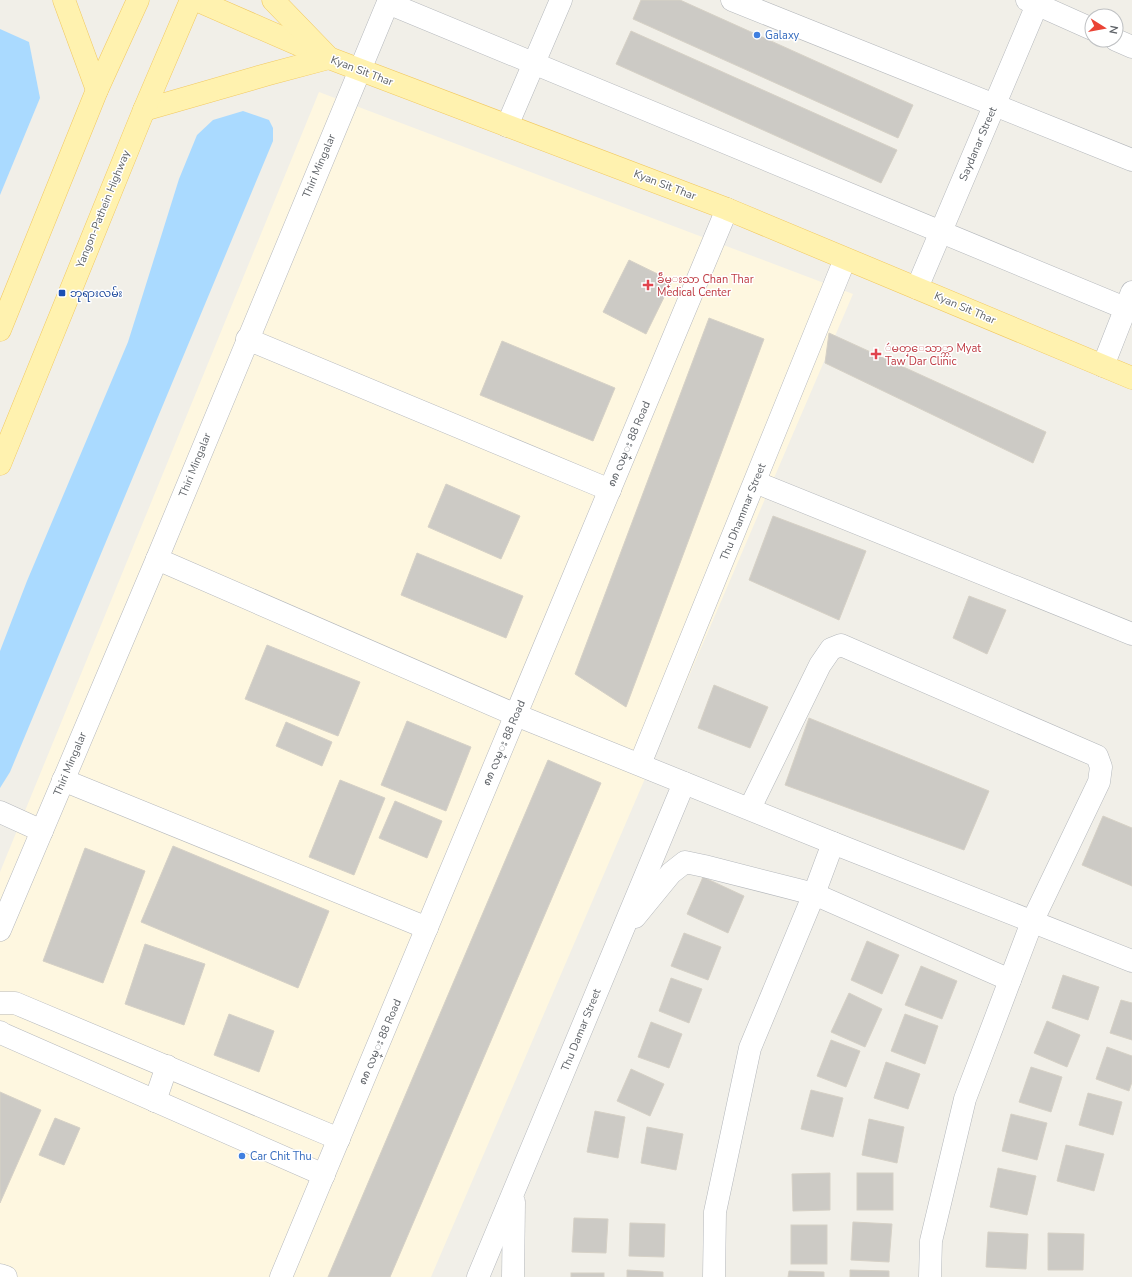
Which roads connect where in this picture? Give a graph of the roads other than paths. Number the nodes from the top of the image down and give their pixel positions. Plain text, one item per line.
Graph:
1 (64, 0) edge
2 (138, 0) edge
3 (191, 0) edge
4 (196, 0) edge
5 (273, 0) edge
6 (561, 0) edge
7 (732, 0) edge
8 (388, 1) edge
9 (1034, 1) edge
10 (1084, 25) edge
11 (329, 58) junction
12 (534, 63) junction
13 (360, 70) junction
14 (97, 90) junction
15 (994, 104) junction
16 (144, 110) junction
17 (507, 126) junction
18 (1132, 160) edge
19 (727, 208) junction
20 (940, 231) junction
21 (845, 259) junction
22 (917, 288) junction
23 (1130, 304) edge
24 (0, 330) edge
25 (247, 339) junction
26 (1102, 366) junction
27 (1132, 378) edge
28 (0, 464) edge
29 (755, 482) junction
30 (610, 490) junction
31 (157, 559) junction
32 (1132, 634) edge
33 (516, 714) junction
34 (640, 764) junction
35 (63, 780) junction
36 (684, 783) junction
37 (750, 808) junction
38 (0, 812) edge
39 (42, 831) junction
40 (833, 843) junction
41 (814, 894) junction
42 (1032, 922) junction
43 (427, 928) junction
44 (0, 930) edge
45 (620, 935) junction
46 (1132, 961) edge
47 (1010, 980) junction
48 (0, 1003) edge
49 (0, 1032) edge
50 (167, 1066) junction
51 (155, 1101) junction
52 (339, 1139) junction
53 (324, 1175) junction
54 (514, 1191) junction
55 (0, 1275) edge
56 (6, 1277) edge
57 (281, 1277) edge
58 (478, 1277) edge
59 (513, 1277) edge
60 (714, 1277) edge
61 (930, 1277) edge

1 - 14 main road
2 - 14 main road
3 - 16 main road, Yangon-Pathein Highway
4 - 11 main road, Kyan Sit Thar
5 - 11 main road
6 - 12 street
7 - 15 street
8 - 12 street
8 - 13 street, Thiri Mingalar
9 - 10 street
9 - 15 street, Saydanar Street
11 - 13 main road, Kyan Sit Thar
11 - 16 main road
12 - 17 street
12 - 20 street
13 - 17 main road, Kyan Sit Thar
13 - 25 street, Thiri Mingalar
14 - 24 main road
15 - 18 street
15 - 20 street, Saydanar Street
16 - 28 main road, Yangon-Pathein Highway
17 - 19 main road, Kyan Sit Thar
19 - 21 main road, Kyan Sit Thar
19 - 30 street, ၈၈ လမ္း 88 Road
20 - 22 street, Saydanar Street
20 - 23 street
21 - 22 main road, Kyan Sit Thar
21 - 29 street, Thu Dhammar Street
22 - 26 main road, Kyan Sit Thar
23 - 26 street
25 - 30 street
25 - 31 street, Thiri Mingalar
26 - 27 main road, Kyan Sit Thar
29 - 32 street
29 - 34 street, Thu Dhammar Street
30 - 33 street, ၈၈ လမ္း 88 Road
31 - 33 street
31 - 35 street, Thiri Mingalar
33 - 34 street
33 - 43 street, ၈၈ လမ္း 88 Road
34 - 36 street
35 - 39 street, Thiri Mingalar
35 - 43 street
36 - 37 street
36 - 45 street, Thu Damar Street
37 - 40 street
37 - 42 street
38 - 39 street
39 - 44 street, Thiri Mingalar
40 - 41 street
40 - 42 street
41 - 45 street
41 - 47 street
41 - 60 street
42 - 46 street
42 - 47 street
43 - 52 street, ၈၈ လမ္း 88 Road
45 - 54 street, Thu Damar Street
47 - 61 street
48 - 50 street
49 - 51 street
50 - 51 street
50 - 52 street
51 - 53 street
52 - 53 street, ၈၈ လမ္း 88 Road
53 - 57 street, ၈၈ လမ္း 88 Road
54 - 58 street, Thu Damar Street
54 - 59 street
55 - 56 street

